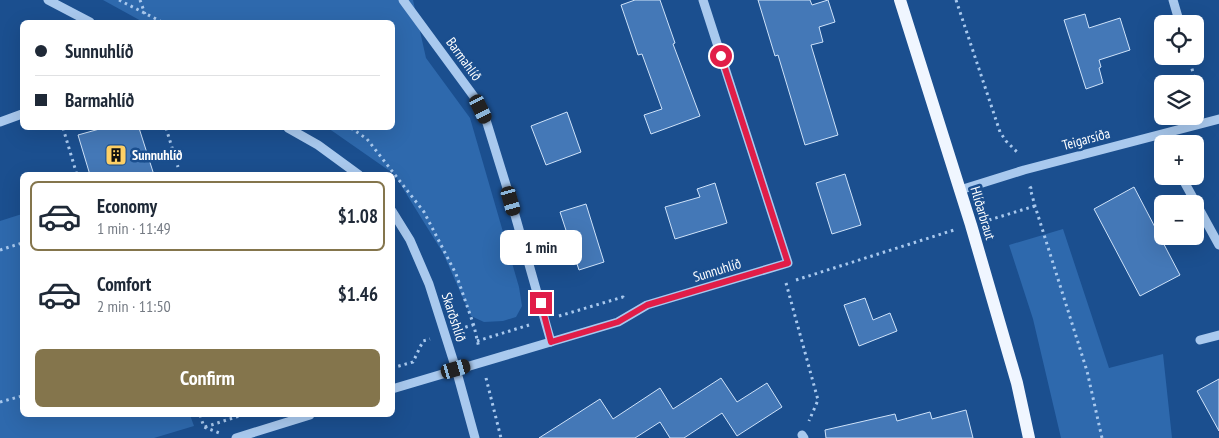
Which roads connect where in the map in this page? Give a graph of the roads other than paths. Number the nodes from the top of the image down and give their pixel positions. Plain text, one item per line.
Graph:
1 (48, 0) edge
2 (403, 0) edge
3 (703, 0) edge
4 (900, 0) edge
5 (1172, 0) edge
6 (1177, 15) edge
7 (86, 20) edge
8 (20, 115) edge
9 (1219, 119) edge
10 (0, 122) edge
11 (292, 130) edge
12 (355, 172) edge
13 (1186, 185) edge
14 (960, 190) junction
15 (395, 216) edge
16 (1219, 245) edge
17 (1219, 335) edge
18 (1200, 340) dead end
19 (551, 342) junction
20 (456, 369) junction
21 (395, 388) edge
22 (304, 417) edge
23 (236, 438) edge
24 (475, 438) edge
25 (1029, 438) edge

1 - 7 street
2 - 19 street, Barmahlíð
3 - 19 street, Sunnuhlíð
4 - 14 main road, Hlíðarbraut
5 - 6 street
8 - 10 street
9 - 14 street, Teigarsíða
11 - 12 street
13 - 16 street
14 - 25 main road, Hlíðarbraut
15 - 20 street, Skarðshlíð
17 - 18 street
19 - 20 street, Sunnuhlíð
20 - 21 street, Sunnuhlíð
20 - 24 street, Skarðshlíð
22 - 23 street

